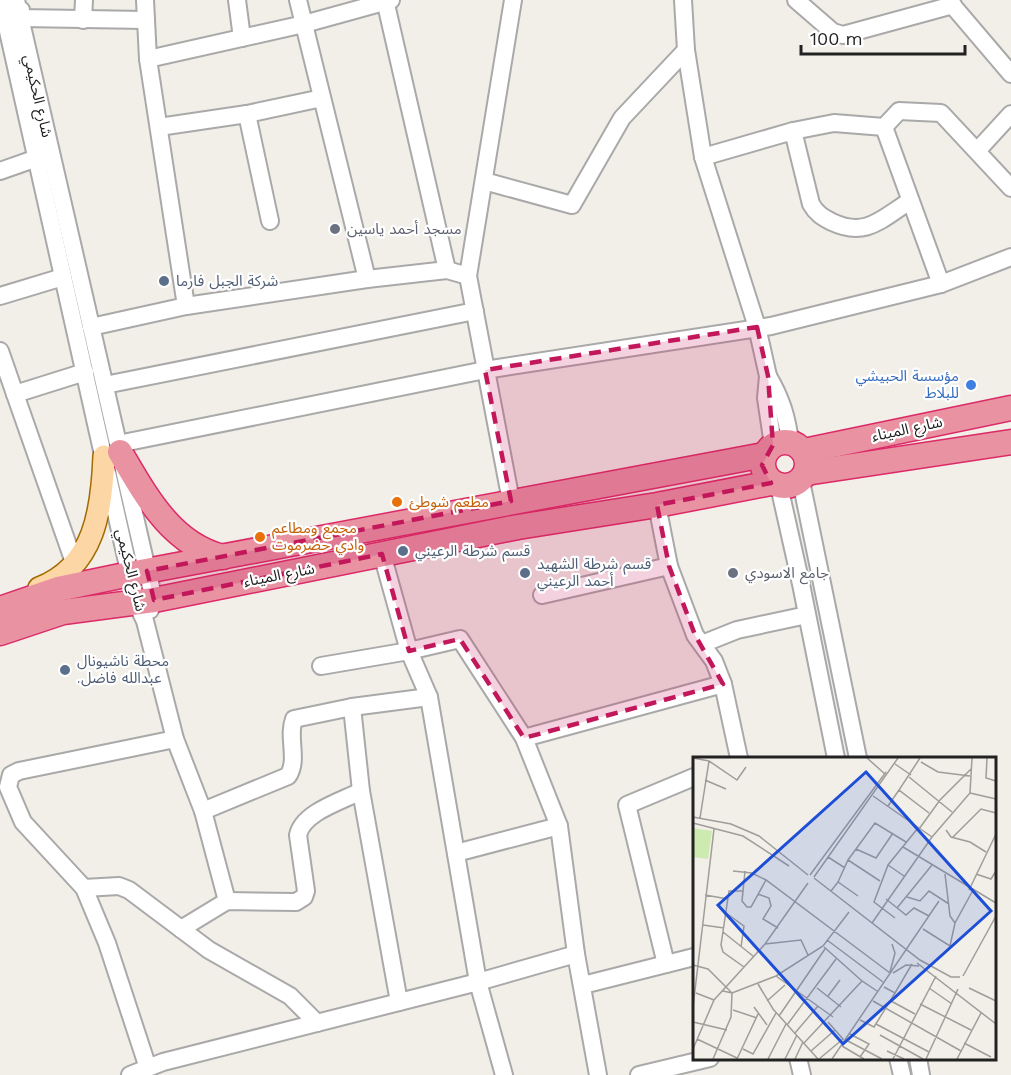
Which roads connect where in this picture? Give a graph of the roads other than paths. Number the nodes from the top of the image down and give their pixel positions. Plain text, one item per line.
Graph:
1 (1, 0) edge
2 (16, 0) edge
3 (21, 0) edge
4 (84, 0) edge
5 (145, 0) edge
6 (237, 0) edge
7 (298, 0) edge
8 (513, 0) edge
9 (683, 0) edge
10 (796, 0) edge
11 (388, 1) edge
12 (950, 3) edge
13 (83, 20) junction
14 (146, 20) junction
15 (9, 24) edge
16 (304, 24) junction
17 (242, 38) junction
18 (686, 50) junction
19 (148, 59) junction
20 (1008, 64) edge
21 (16, 67) junction
22 (0, 73) edge
23 (322, 98) junction
24 (247, 114) junction
25 (1011, 114) edge
26 (884, 126) junction
27 (159, 127) junction
28 (793, 131) junction
29 (977, 151) junction
30 (703, 157) junction
31 (37, 158) junction
32 (0, 171) edge
33 (484, 181) junction
34 (1011, 188) edge
35 (910, 201) junction
36 (270, 221) dead end
37 (1011, 257) edge
38 (447, 270) junction
39 (468, 276) junction
40 (63, 277) junction
41 (367, 279) junction
42 (941, 284) junction
43 (0, 296) edge
44 (186, 306) junction
45 (475, 311) junction
46 (91, 327) junction
47 (757, 327) junction
48 (0, 351) edge
49 (486, 370) junction
50 (85, 372) junction
51 (105, 385) junction
52 (15, 394) junction
53 (1011, 408) edge
54 (1011, 442) edge
55 (114, 451) junction
56 (786, 464) junction
57 (511, 501) junction
58 (657, 505) junction
59 (382, 554) junction
60 (225, 558) junction
61 (75, 565) junction
62 (669, 566) junction
63 (139, 572) junction
64 (58, 589) junction
65 (25, 594) junction
66 (542, 595) dead end
67 (0, 599) edge
68 (145, 608) junction
69 (0, 609) edge
70 (807, 615) junction
71 (0, 633) edge
72 (702, 644) junction
73 (410, 651) junction
74 (321, 666) dead end
75 (723, 684) junction
76 (429, 697) junction
77 (352, 707) junction
78 (524, 738) junction
79 (175, 739) junction
80 (739, 757) edge
81 (836, 757) edge
82 (858, 757) edge
83 (693, 777) edge
84 (361, 791) junction
85 (203, 811) junction
86 (559, 826) junction
87 (456, 853) junction
88 (84, 888) junction
89 (227, 901) junction
90 (181, 929) junction
91 (576, 954) junction
92 (693, 957) edge
93 (666, 964) junction
94 (478, 982) junction
95 (583, 986) junction
96 (399, 1002) junction
97 (317, 1023) junction
98 (706, 1060) edge
99 (798, 1060) edge
100 (898, 1060) edge
101 (918, 1060) edge
102 (160, 1068) edge
103 (130, 1075) edge
104 (504, 1075) edge
105 (598, 1075) edge
106 (639, 1075) edge
107 (802, 1075) edge
108 (902, 1075) edge
109 (921, 1075) edge

1 - 15 street, شارع الحكيمي
2 - 15 street, شارع الحكيمي
3 - 15 street
4 - 13 street
5 - 14 street
6 - 17 street
7 - 16 street
8 - 33 street
9 - 18 street
10 - 12 street
11 - 16 street
11 - 38 street
12 - 20 street
13 - 14 street
13 - 15 street
14 - 19 street
15 - 21 street, شارع الحكيمي
15 - 46 street, شارع الحكيمي
16 - 17 street
16 - 23 street
17 - 19 street
18 - 30 street
18 - 33 street
19 - 27 street
21 - 22 street
21 - 31 street, شارع الحكيمي
23 - 24 street
23 - 41 street
24 - 27 street
24 - 36 street
25 - 29 street
26 - 28 street
26 - 29 street
26 - 35 street
27 - 44 street
28 - 30 street
28 - 35 street
29 - 34 street
30 - 47 street
31 - 32 street
31 - 40 street, شارع الحكيمي
33 - 39 street
35 - 42 street
37 - 42 street
38 - 39 street
38 - 41 street
39 - 45 street
40 - 43 street
40 - 50 street, شارع الحكيمي
41 - 44 street
42 - 47 street
44 - 46 street
45 - 49 street
45 - 51 street
46 - 51 street, شارع الحكيمي
47 - 49 street
47 - 56 street
48 - 52 street
49 - 55 street
49 - 57 street
50 - 52 street
50 - 55 street, شارع الحكيمي
51 - 55 street, شارع الحكيمي
52 - 61 street
53 - 56 highway, شارع الميناء
54 - 56 highway, شارع الميناء
55 - 60 highway
55 - 61 main road
55 - 63 street, شارع الحكيمي
56 - 57 highway, شارع الميناء
56 - 58 highway, شارع الميناء
56 - 70 street
56 - 82 street
57 - 60 highway, شارع الميناء
58 - 59 highway, شارع الميناء
58 - 62 street
59 - 68 highway, شارع الميناء
59 - 73 street
60 - 63 highway, شارع الميناء
61 - 65 main road
62 - 66 street
62 - 72 street
63 - 64 highway, شارع الميناء
63 - 68 street, شارع الحكيمي
64 - 65 main road, شارع الميناء
64 - 69 highway, شارع الميناء
65 - 67 main road, شارع الميناء
68 - 71 highway, شارع الميناء
68 - 79 street, شارع الحكيمي
70 - 72 street
70 - 81 street
72 - 75 street
73 - 74 street
73 - 76 street
73 - 78 street
75 - 78 street
75 - 80 street
76 - 77 street
76 - 87 street
77 - 84 street
77 - 85 street
78 - 86 street
79 - 85 street, شارع الحكيمي
79 - 88 street
83 - 93 street
84 - 89 street
84 - 96 street
85 - 89 street, شارع الحكيمي
86 - 87 street
86 - 91 street
87 - 94 street
88 - 90 street
88 - 102 street
89 - 90 street
90 - 97 street
91 - 94 street
91 - 95 street
92 - 93 street
93 - 95 street
94 - 96 street
94 - 104 street
95 - 105 street
96 - 97 street
97 - 102 street
98 - 106 street
99 - 107 street
100 - 108 street
101 - 109 street
102 - 103 street

